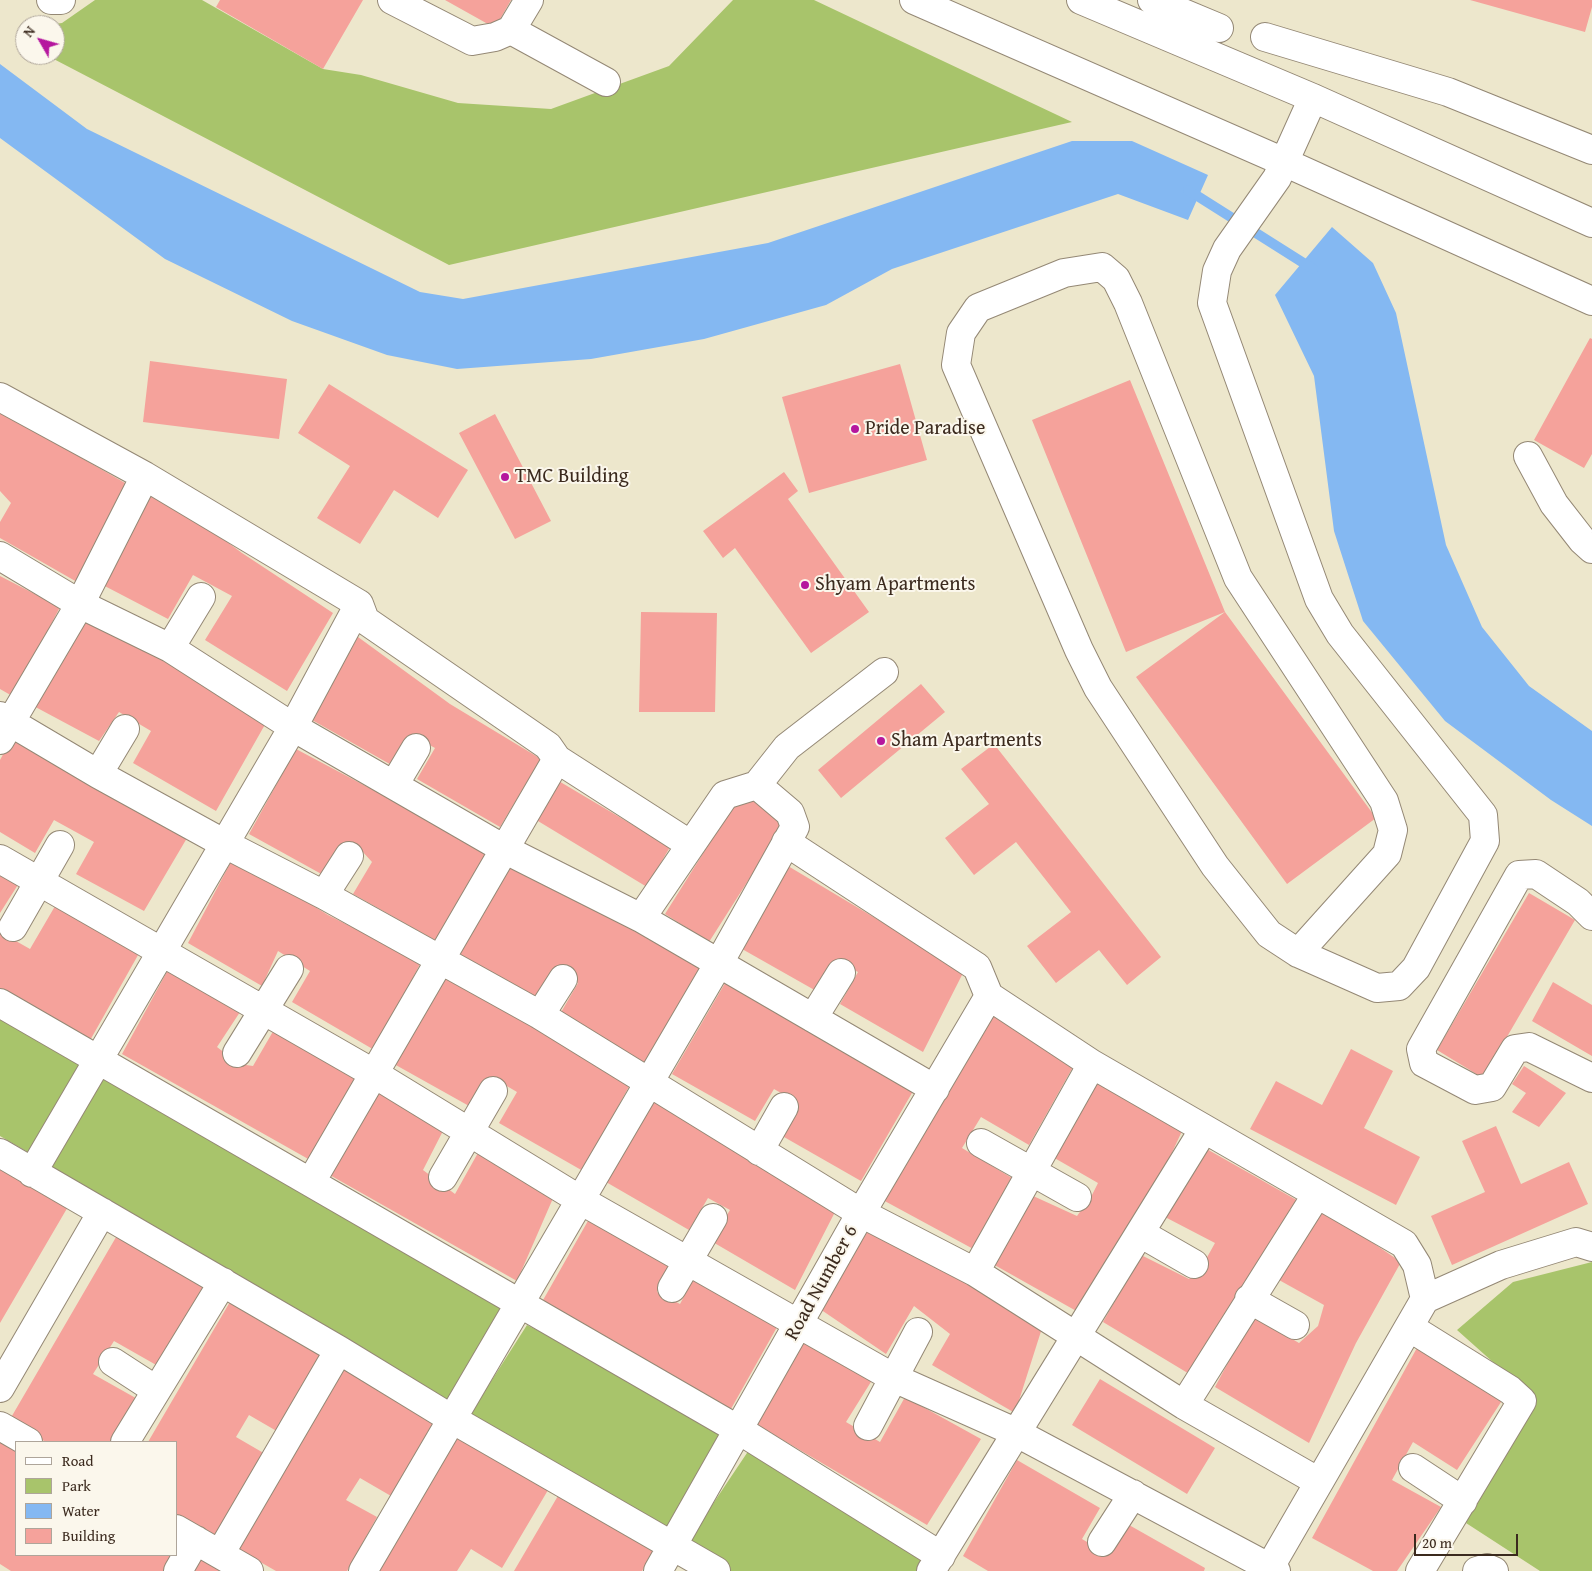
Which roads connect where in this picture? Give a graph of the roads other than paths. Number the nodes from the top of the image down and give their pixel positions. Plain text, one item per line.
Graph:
1 (50, 0) edge
2 (61, 0) edge
3 (392, 0) edge
4 (529, 0) edge
5 (914, 0) edge
6 (1081, 0) edge
7 (1152, 0) edge
8 (1219, 28) dead end
9 (511, 30) junction
10 (1266, 37) dead end
11 (606, 82) dead end
12 (1313, 98) junction
13 (1592, 150) edge
14 (1281, 170) junction
15 (1592, 223) edge
16 (1592, 301) edge
17 (0, 397) edge
18 (1528, 456) dead end
19 (146, 476) junction
20 (1592, 549) edge
21 (0, 556) edge
22 (200, 597) dead end
23 (80, 604) junction
24 (358, 604) junction
25 (170, 648) junction
26 (884, 672) dead end
27 (4, 726) edge
28 (293, 727) junction
29 (125, 729) dead end
30 (416, 748) dead end
31 (557, 759) junction
32 (98, 774) junction
33 (394, 785) junction
34 (757, 785) junction
35 (786, 842) junction
36 (225, 844) junction
37 (60, 845) dead end
38 (690, 845) junction
39 (506, 850) junction
40 (349, 856) dead end
41 (0, 859) edge
42 (38, 882) junction
43 (324, 895) junction
44 (1592, 916) edge
45 (641, 918) junction
46 (13, 927) dead end
47 (160, 951) junction
48 (1298, 953) junction
49 (438, 960) junction
50 (719, 963) junction
51 (289, 970) dead end
52 (841, 974) dead end
53 (563, 979) dead end
54 (989, 996) junction
55 (0, 1003) edge
56 (263, 1010) junction
57 (540, 1015) junction
58 (813, 1018) junction
59 (237, 1053) dead end
60 (98, 1062) junction
61 (1092, 1064) junction
62 (374, 1073) junction
63 (1592, 1078) edge
64 (647, 1083) junction
65 (935, 1089) junction
66 (493, 1091) dead end
67 (784, 1107) dead end
68 (1204, 1129) junction
69 (470, 1132) junction
70 (981, 1143) dead end
71 (759, 1151) junction
72 (0, 1153) edge
73 (32, 1172) junction
74 (1032, 1172) junction
75 (443, 1178) dead end
76 (311, 1182) junction
77 (1317, 1194) junction
78 (1077, 1197) dead end
79 (582, 1201) junction
80 (102, 1212) junction
81 (861, 1213) junction
82 (713, 1218) dead end
83 (1140, 1233) junction
84 (1592, 1247) edge
85 (688, 1262) junction
86 (1194, 1264) dead end
87 (975, 1272) junction
88 (222, 1282) junction
89 (672, 1288) dead end
90 (1249, 1299) junction
91 (1425, 1299) junction
92 (520, 1303) junction
93 (799, 1324) junction
94 (1295, 1325) dead end
95 (1409, 1327) junction
96 (918, 1332) dead end
97 (1074, 1336) junction
98 (339, 1350) junction
99 (113, 1362) dead end
100 (894, 1378) junction
101 (0, 1388) edge
102 (156, 1390) junction
103 (1184, 1405) junction
104 (452, 1419) junction
105 (0, 1426) edge
106 (868, 1426) dead end
107 (739, 1430) junction
108 (1015, 1432) junction
109 (26, 1441) edge
110 (126, 1441) edge
111 (1413, 1468) dead end
112 (1319, 1482) junction
113 (1133, 1494) junction
114 (1463, 1501) junction
115 (186, 1535) edge
116 (1102, 1542) dead end
117 (673, 1545) junction
118 (220, 1554) junction
119 (936, 1564) edge
120 (1273, 1569) edge
121 (178, 1571) edge
122 (249, 1571) edge
123 (363, 1571) edge
124 (658, 1571) edge
125 (716, 1571) edge
126 (1420, 1571) edge
127 (1477, 1571) edge
128 (1494, 1571) edge

1 - 2 street
3 - 9 street
4 - 9 street
5 - 14 street
6 - 12 street
7 - 8 street
9 - 11 street
10 - 13 street
12 - 14 street
12 - 15 street
14 - 16 street
14 - 48 street
17 - 19 street
18 - 20 street
19 - 23 street
19 - 24 street
21 - 23 street
22 - 25 street
23 - 25 street
23 - 27 street
24 - 28 street
24 - 31 street
25 - 28 street
26 - 34 street
27 - 32 street
28 - 33 street
28 - 36 street
29 - 32 street
30 - 33 street
31 - 38 street
31 - 39 street
32 - 36 street
33 - 39 street
34 - 35 street
34 - 38 street
35 - 50 street
35 - 54 street
36 - 43 street
36 - 47 street
37 - 42 street
38 - 45 street
39 - 45 street
39 - 49 street
40 - 43 street
41 - 42 street
42 - 46 street
42 - 47 street
43 - 49 street
44 - 63 street
45 - 50 street
47 - 56 street
47 - 60 street
48 - 48 street
49 - 57 street
49 - 62 street
50 - 58 street
50 - 64 street
51 - 56 street
52 - 58 street
53 - 57 street
54 - 61 street
54 - 65 street, Road Number 6
55 - 60 street
56 - 59 street
56 - 62 street
57 - 64 street
58 - 65 street
60 - 73 street
60 - 76 street
61 - 68 street
61 - 74 street
62 - 69 street
62 - 76 street
64 - 71 street
64 - 79 street
65 - 81 street, Road Number 6
66 - 69 street
67 - 71 street
68 - 77 street
68 - 83 street
69 - 75 street
69 - 79 street
70 - 74 street
71 - 81 street
72 - 73 street
73 - 80 street
74 - 78 street
74 - 87 street
76 - 92 street
77 - 90 street
77 - 91 street
79 - 85 street
79 - 92 street
80 - 88 street
80 - 101 street
81 - 87 street
81 - 93 street, Road Number 6
82 - 85 street
83 - 86 street
83 - 97 street
84 - 91 street
85 - 89 street
85 - 93 street
87 - 97 street
88 - 98 street
88 - 102 street
90 - 94 street
90 - 103 street
91 - 95 street
92 - 104 street
92 - 107 street
93 - 100 street
93 - 107 street, Road Number 6
95 - 112 street
95 - 114 street
96 - 100 street
97 - 103 street
97 - 108 street
98 - 104 street
98 - 118 street
99 - 102 street
100 - 106 street
100 - 108 street
102 - 110 street
103 - 112 street
104 - 117 street
104 - 123 street
105 - 109 street
107 - 117 street, Road Number 6
107 - 119 street
108 - 113 street
108 - 119 street
111 - 114 street
112 - 120 street
113 - 116 street
113 - 120 street
114 - 126 street
115 - 118 street
115 - 121 street
117 - 124 street, Road Number 6
117 - 125 street
118 - 122 street
127 - 128 street

